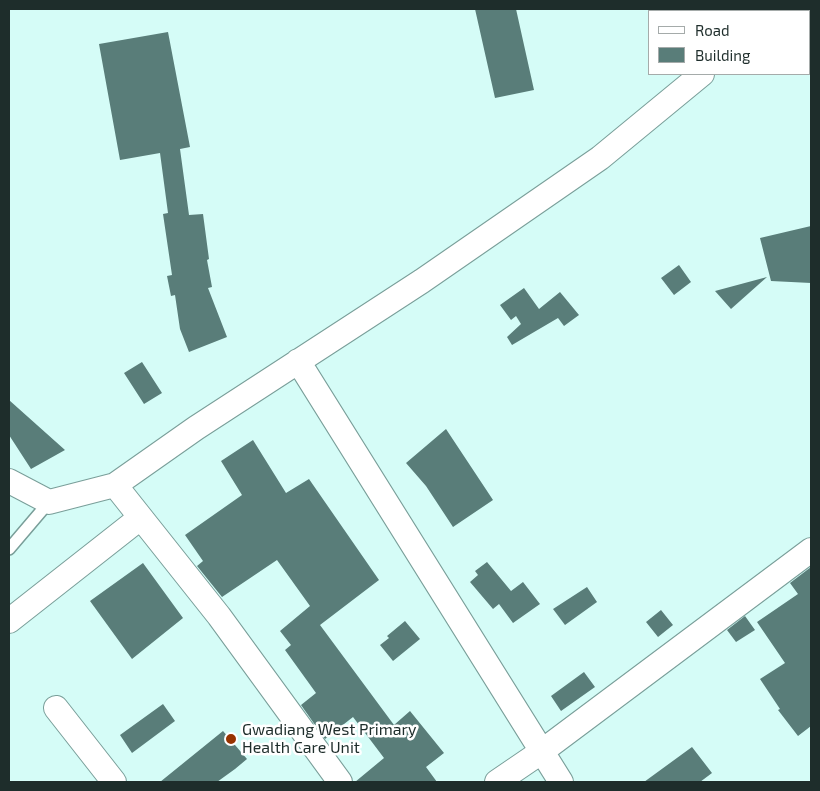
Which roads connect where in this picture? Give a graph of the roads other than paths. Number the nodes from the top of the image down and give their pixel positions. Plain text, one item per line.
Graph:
1 (701, 75) edge
2 (298, 361) junction
3 (9, 481) edge
4 (115, 485) junction
5 (48, 502) junction
6 (140, 518) junction
7 (9, 549) edge
8 (811, 550) edge
9 (9, 621) edge
10 (56, 708) dead end
11 (541, 752) junction
12 (114, 782) edge
13 (340, 782) edge
14 (496, 782) edge
15 (561, 782) edge

1 - 2 street
2 - 4 street
2 - 11 street
3 - 5 street
4 - 5 street
4 - 6 street
5 - 7 lane
6 - 9 street
6 - 13 street
8 - 11 street
10 - 12 street
11 - 14 street
11 - 15 street

